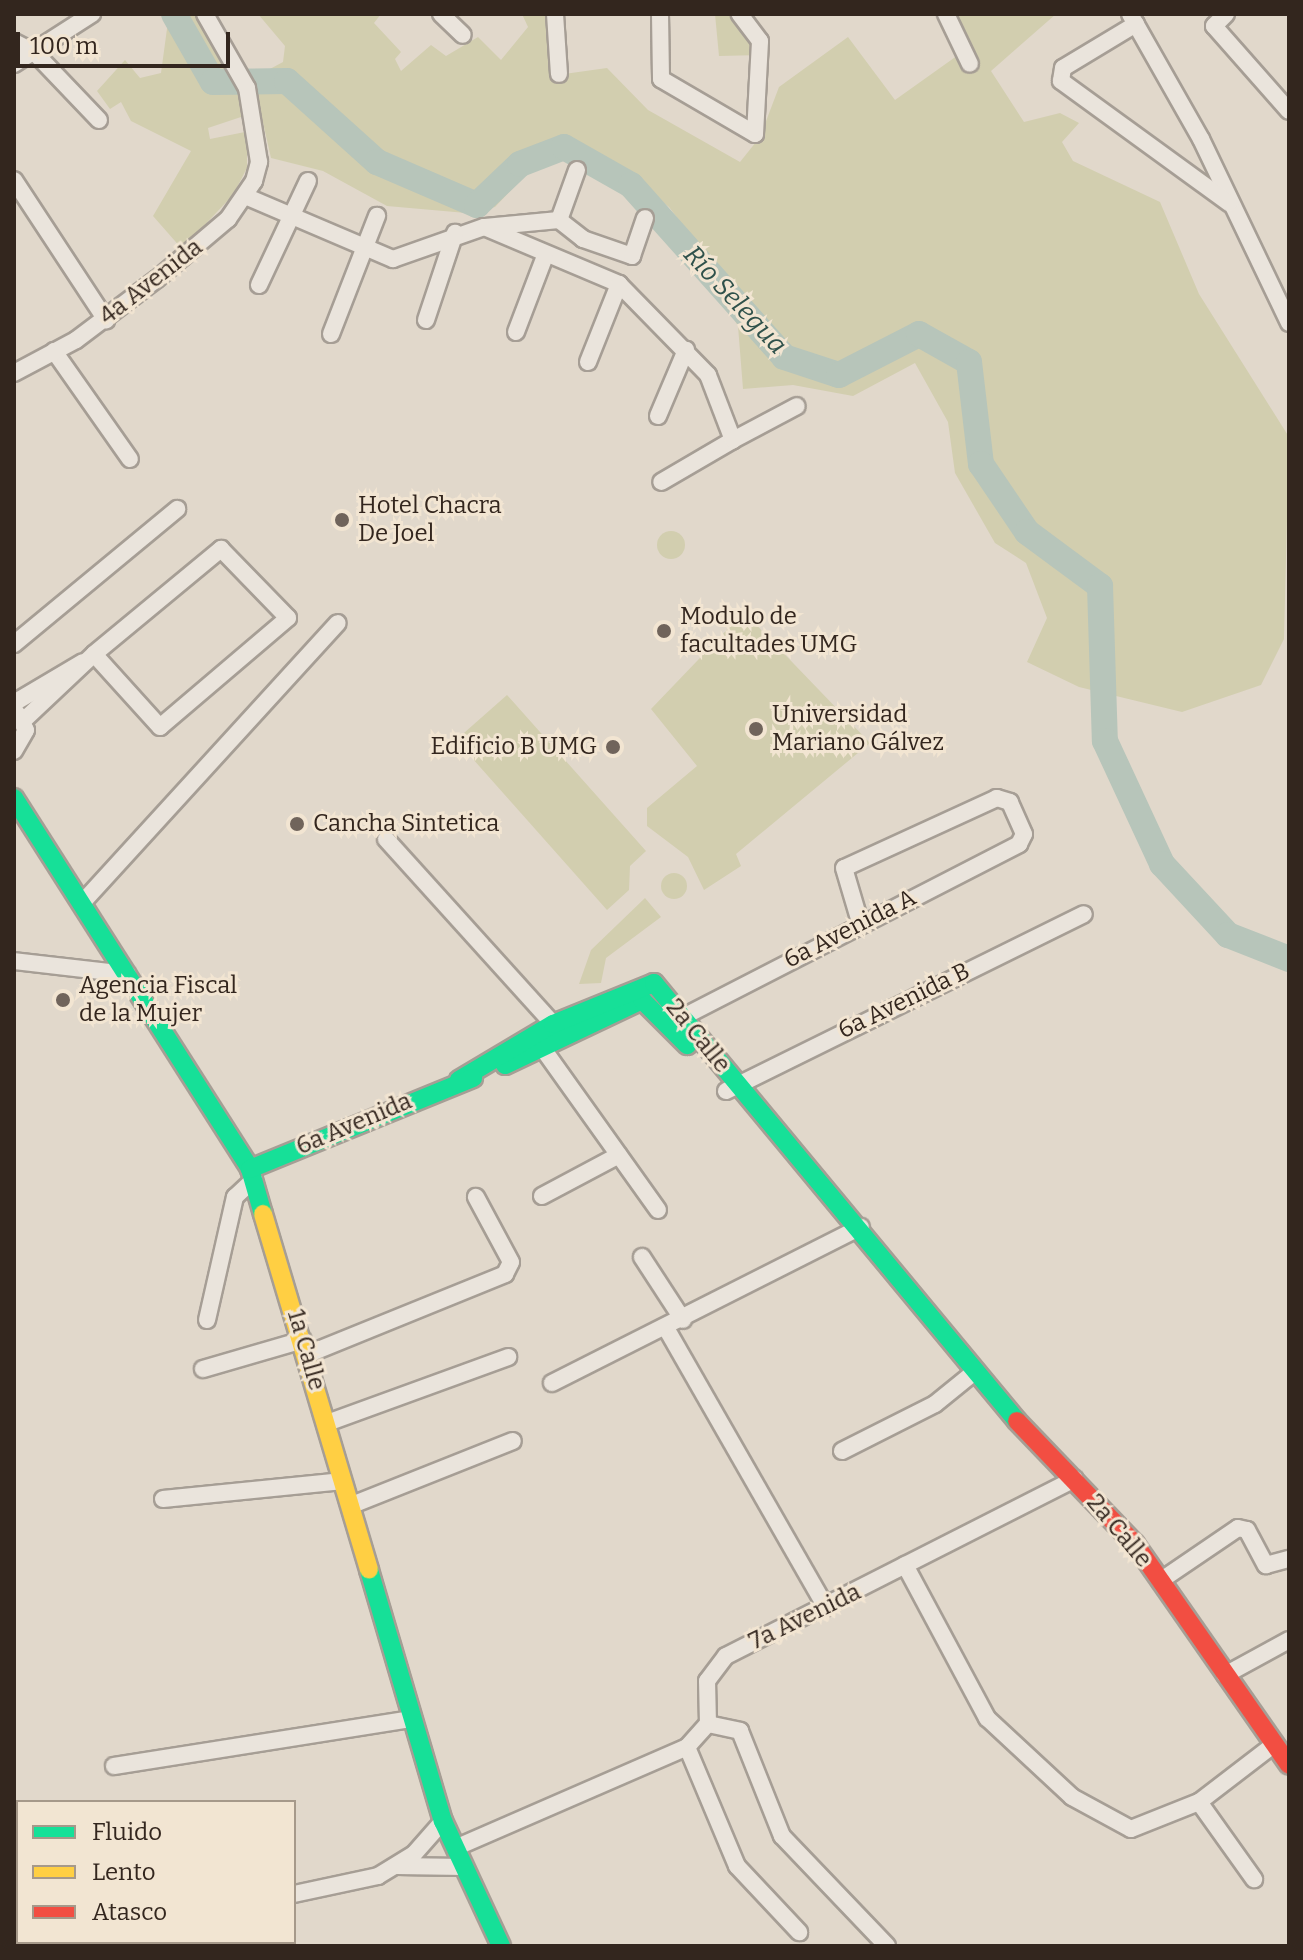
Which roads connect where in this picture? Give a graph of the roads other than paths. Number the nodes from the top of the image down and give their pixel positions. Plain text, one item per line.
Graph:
1 (92, 14) edge
2 (205, 14) edge
3 (441, 14) edge
4 (555, 14) edge
5 (660, 14) edge
6 (946, 14) edge
7 (1226, 14) edge
8 (749, 17) edge
9 (72, 19) edge
10 (1133, 19) edge
11 (463, 35) dead end
12 (14, 42) edge
13 (34, 52) junction
14 (14, 64) edge
15 (970, 64) dead end
16 (559, 74) dead end
17 (1289, 111) edge
18 (99, 120) dead end
19 (577, 170) dead end
20 (14, 180) edge
21 (308, 181) dead end
22 (245, 196) junction
23 (1231, 204) junction
24 (21, 205) edge
25 (377, 216) dead end
26 (645, 218) dead end
27 (290, 219) junction
28 (559, 220) junction
29 (484, 227) junction
30 (455, 233) junction
31 (366, 249) junction
32 (545, 256) junction
33 (619, 284) junction
34 (259, 285) dead end
35 (106, 320) junction
36 (426, 320) dead end
37 (1289, 323) edge
38 (516, 332) dead end
39 (331, 334) dead end
40 (686, 350) junction
41 (54, 351) junction
42 (588, 362) dead end
43 (14, 373) edge
44 (797, 406) dead end
45 (658, 416) dead end
46 (733, 440) junction
47 (130, 459) dead end
48 (661, 482) dead end
49 (177, 509) dead end
50 (338, 623) dead end
51 (14, 644) edge
52 (90, 658) junction
53 (17, 711) edge
54 (14, 751) edge
55 (14, 798) edge
56 (386, 839) dead end
57 (82, 903) junction
58 (1084, 914) dead end
59 (860, 922) junction
60 (14, 961) edge
61 (127, 974) junction
62 (650, 981) joint
63 (642, 1000) joint
64 (683, 1017) junction
65 (553, 1024) junction
66 (538, 1041) junction
67 (731, 1087) junction
68 (619, 1155) junction
69 (252, 1174) junction
70 (542, 1196) dead end
71 (476, 1197) dead end
72 (658, 1210) dead end
73 (855, 1231) junction
74 (642, 1257) dead end
75 (207, 1320) dead end
76 (683, 1320) junction
77 (666, 1328) junction
78 (305, 1347) junction
79 (508, 1357) dead end
80 (203, 1369) dead end
81 (972, 1374) junction
82 (552, 1383) dead end
83 (327, 1423) junction
84 (513, 1441) dead end
85 (842, 1451) dead end
86 (1075, 1479) junction
87 (343, 1481) junction
88 (163, 1499) dead end
89 (352, 1505) junction
90 (1289, 1559) edge
91 (905, 1565) junction
92 (1160, 1581) junction
93 (826, 1607) junction
94 (1289, 1640) edge
95 (1225, 1675) junction
96 (410, 1719) junction
97 (708, 1724) junction
98 (1272, 1746) junction
99 (687, 1747) junction
100 (1289, 1765) edge
101 (114, 1766) dead end
102 (1199, 1802) junction
103 (443, 1821) junction
104 (455, 1848) junction
105 (397, 1866) junction
106 (464, 1867) junction
107 (1254, 1879) dead end
108 (296, 1894) edge
109 (799, 1932) dead end
110 (501, 1946) edge
111 (887, 1946) edge

1 - 9 street
2 - 22 street, 4a Avenida
3 - 11 street
4 - 16 street
5 - 8 street
6 - 15 street
7 - 17 street
9 - 13 street
10 - 23 street
10 - 23 street
12 - 13 street
13 - 14 street
13 - 18 street
19 - 28 street
20 - 24 street
21 - 27 street
22 - 27 street
22 - 35 street, 4a Avenida
23 - 37 street
24 - 35 street
25 - 31 street
26 - 28 street
27 - 31 street
27 - 34 street
28 - 29 street
29 - 30 street
29 - 32 street
30 - 31 street
30 - 36 street
31 - 39 street
32 - 33 street
32 - 38 street
33 - 40 street
33 - 42 street
35 - 41 street, 4a Avenida
40 - 45 street
40 - 46 street
41 - 43 street, 4a Avenida
41 - 47 street
44 - 46 street
46 - 48 street
49 - 51 street
50 - 57 street
52 - 52 street
52 - 53 street
53 - 54 street
55 - 57 street, 1a Calle
56 - 65 street
57 - 61 street, 1a Calle
58 - 67 street, 6a Avenida B
59 - 59 street, 6a Avenida A
59 - 64 street, 6a Avenida A
60 - 61 street
61 - 69 street, 1a Calle
62 - 64 street, 2a Calle
62 - 65 street, 6a Avenida
63 - 66 street, 6a Avenida
63 - 67 street, 2a Calle
64 - 67 street, 2a Calle
65 - 66 street, 6a Avenida
66 - 68 street
66 - 69 street, 6a Avenida
67 - 73 street, 2a Calle
68 - 70 street
68 - 72 street
69 - 75 street
69 - 78 street, 1a Calle
71 - 78 street
73 - 76 street
73 - 81 street, 2a Calle
74 - 76 street
76 - 77 street
77 - 82 street
77 - 93 street
78 - 80 street
78 - 83 street, 1a Calle
79 - 83 street
81 - 85 street
81 - 86 street, 2a Calle
83 - 87 street, 1a Calle
84 - 89 street
86 - 91 street, 7a Avenida
86 - 92 street, 2a Calle
87 - 88 street
87 - 89 street, 1a Calle
89 - 96 street, 1a Calle
90 - 92 street
91 - 93 street, 7a Avenida
91 - 102 street
92 - 95 street, 2a Calle
93 - 97 street, 7a Avenida
94 - 95 street
95 - 98 street, 2a Calle
96 - 101 street
96 - 103 street, 1a Calle
97 - 99 street
97 - 111 street
98 - 100 street, 2a Calle
98 - 102 street
99 - 104 street
99 - 109 street
102 - 107 street
103 - 104 street, 1a Calle
103 - 105 street
104 - 106 street, 1a Calle
105 - 106 street
105 - 108 street
106 - 110 street, 1a Calle

